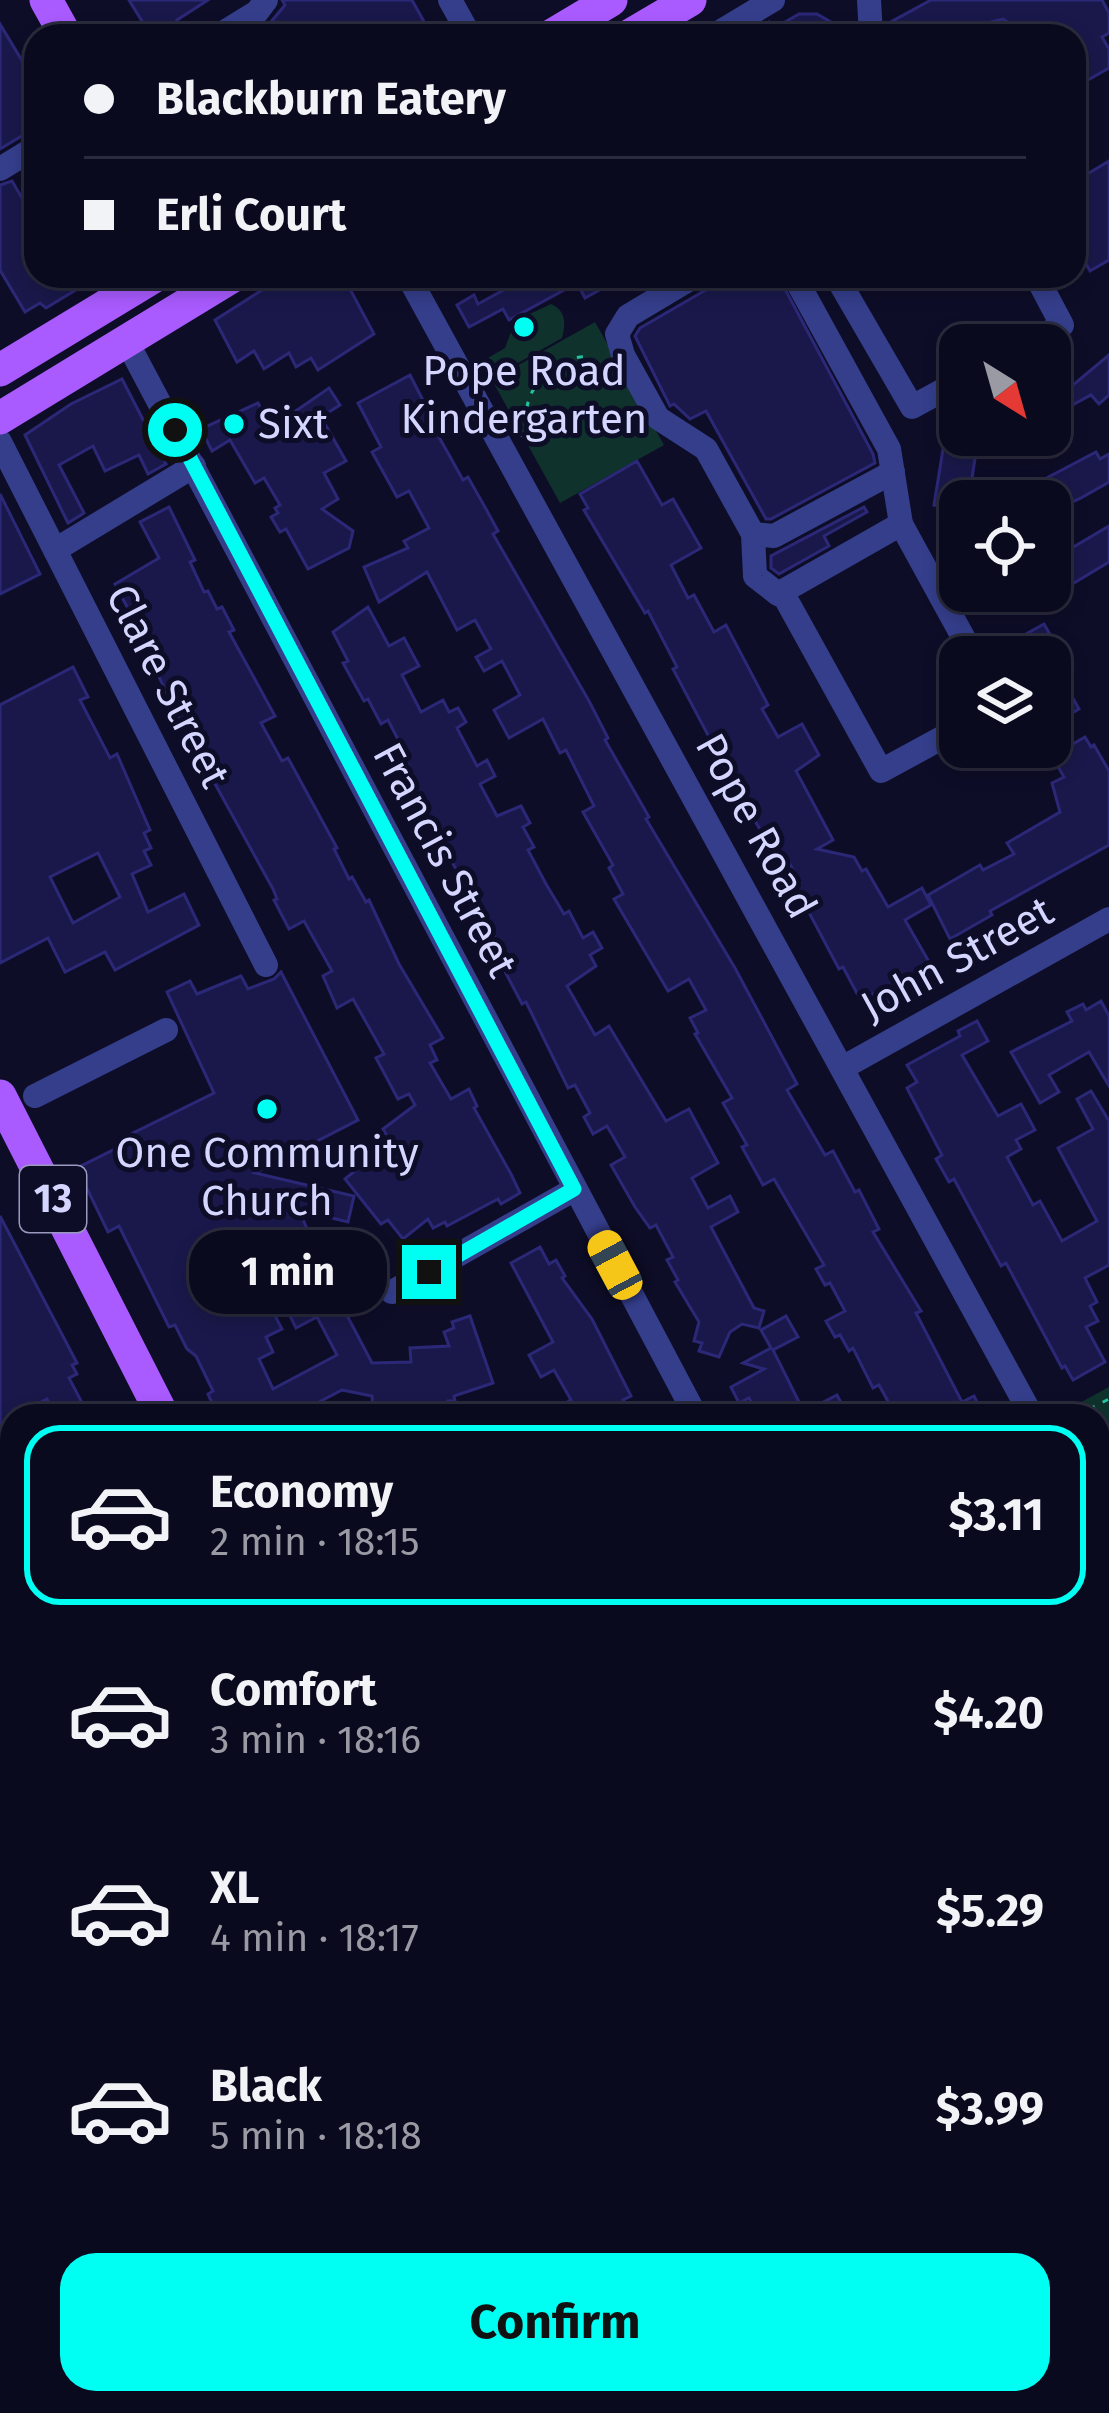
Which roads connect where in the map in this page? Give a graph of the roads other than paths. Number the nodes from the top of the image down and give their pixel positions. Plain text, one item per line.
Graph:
1 (266, 0) edge
2 (611, 0) edge
3 (773, 0) edge
4 (238, 24) edge
5 (571, 24) edge
6 (733, 24) edge
7 (135, 288) edge
8 (202, 288) edge
9 (415, 288) edge
10 (675, 288) edge
11 (801, 288) edge
12 (843, 288) edge
13 (1042, 288) edge
14 (1061, 324) edge
15 (126, 340) junction
16 (0, 370) edge
17 (939, 392) edge
18 (0, 418) edge
19 (0, 442) edge
20 (194, 466) junction
21 (893, 472) junction
22 (901, 524) junction
23 (753, 534) junction
24 (55, 550) junction
25 (782, 592) junction
26 (962, 636) edge
27 (939, 740) edge
28 (1109, 919) edge
29 (266, 964) dead end
30 (166, 1030) dead end
31 (844, 1067) junction
32 (0, 1096) edge
33 (35, 1096) dead end
34 (574, 1189) junction
35 (392, 1292) dead end
36 (157, 1404) edge
37 (690, 1404) edge
38 (1026, 1404) edge

1 - 4 street
2 - 5 main road
3 - 6 street
7 - 16 main road
8 - 15 main road
9 - 31 street, Pope Road
10 - 23 street
11 - 21 street
12 - 17 street
13 - 14 street
15 - 18 main road
15 - 20 street, Francis Street
19 - 24 street, Clare Street
20 - 24 street
20 - 34 street, Francis Street
21 - 22 street
21 - 23 street
22 - 25 street
22 - 26 street
23 - 25 street
24 - 29 street, Clare Street
25 - 27 street
28 - 31 street, John Street
30 - 33 street
31 - 38 street, Pope Road
32 - 36 main road, 13
34 - 35 street
34 - 37 street, Francis Street

